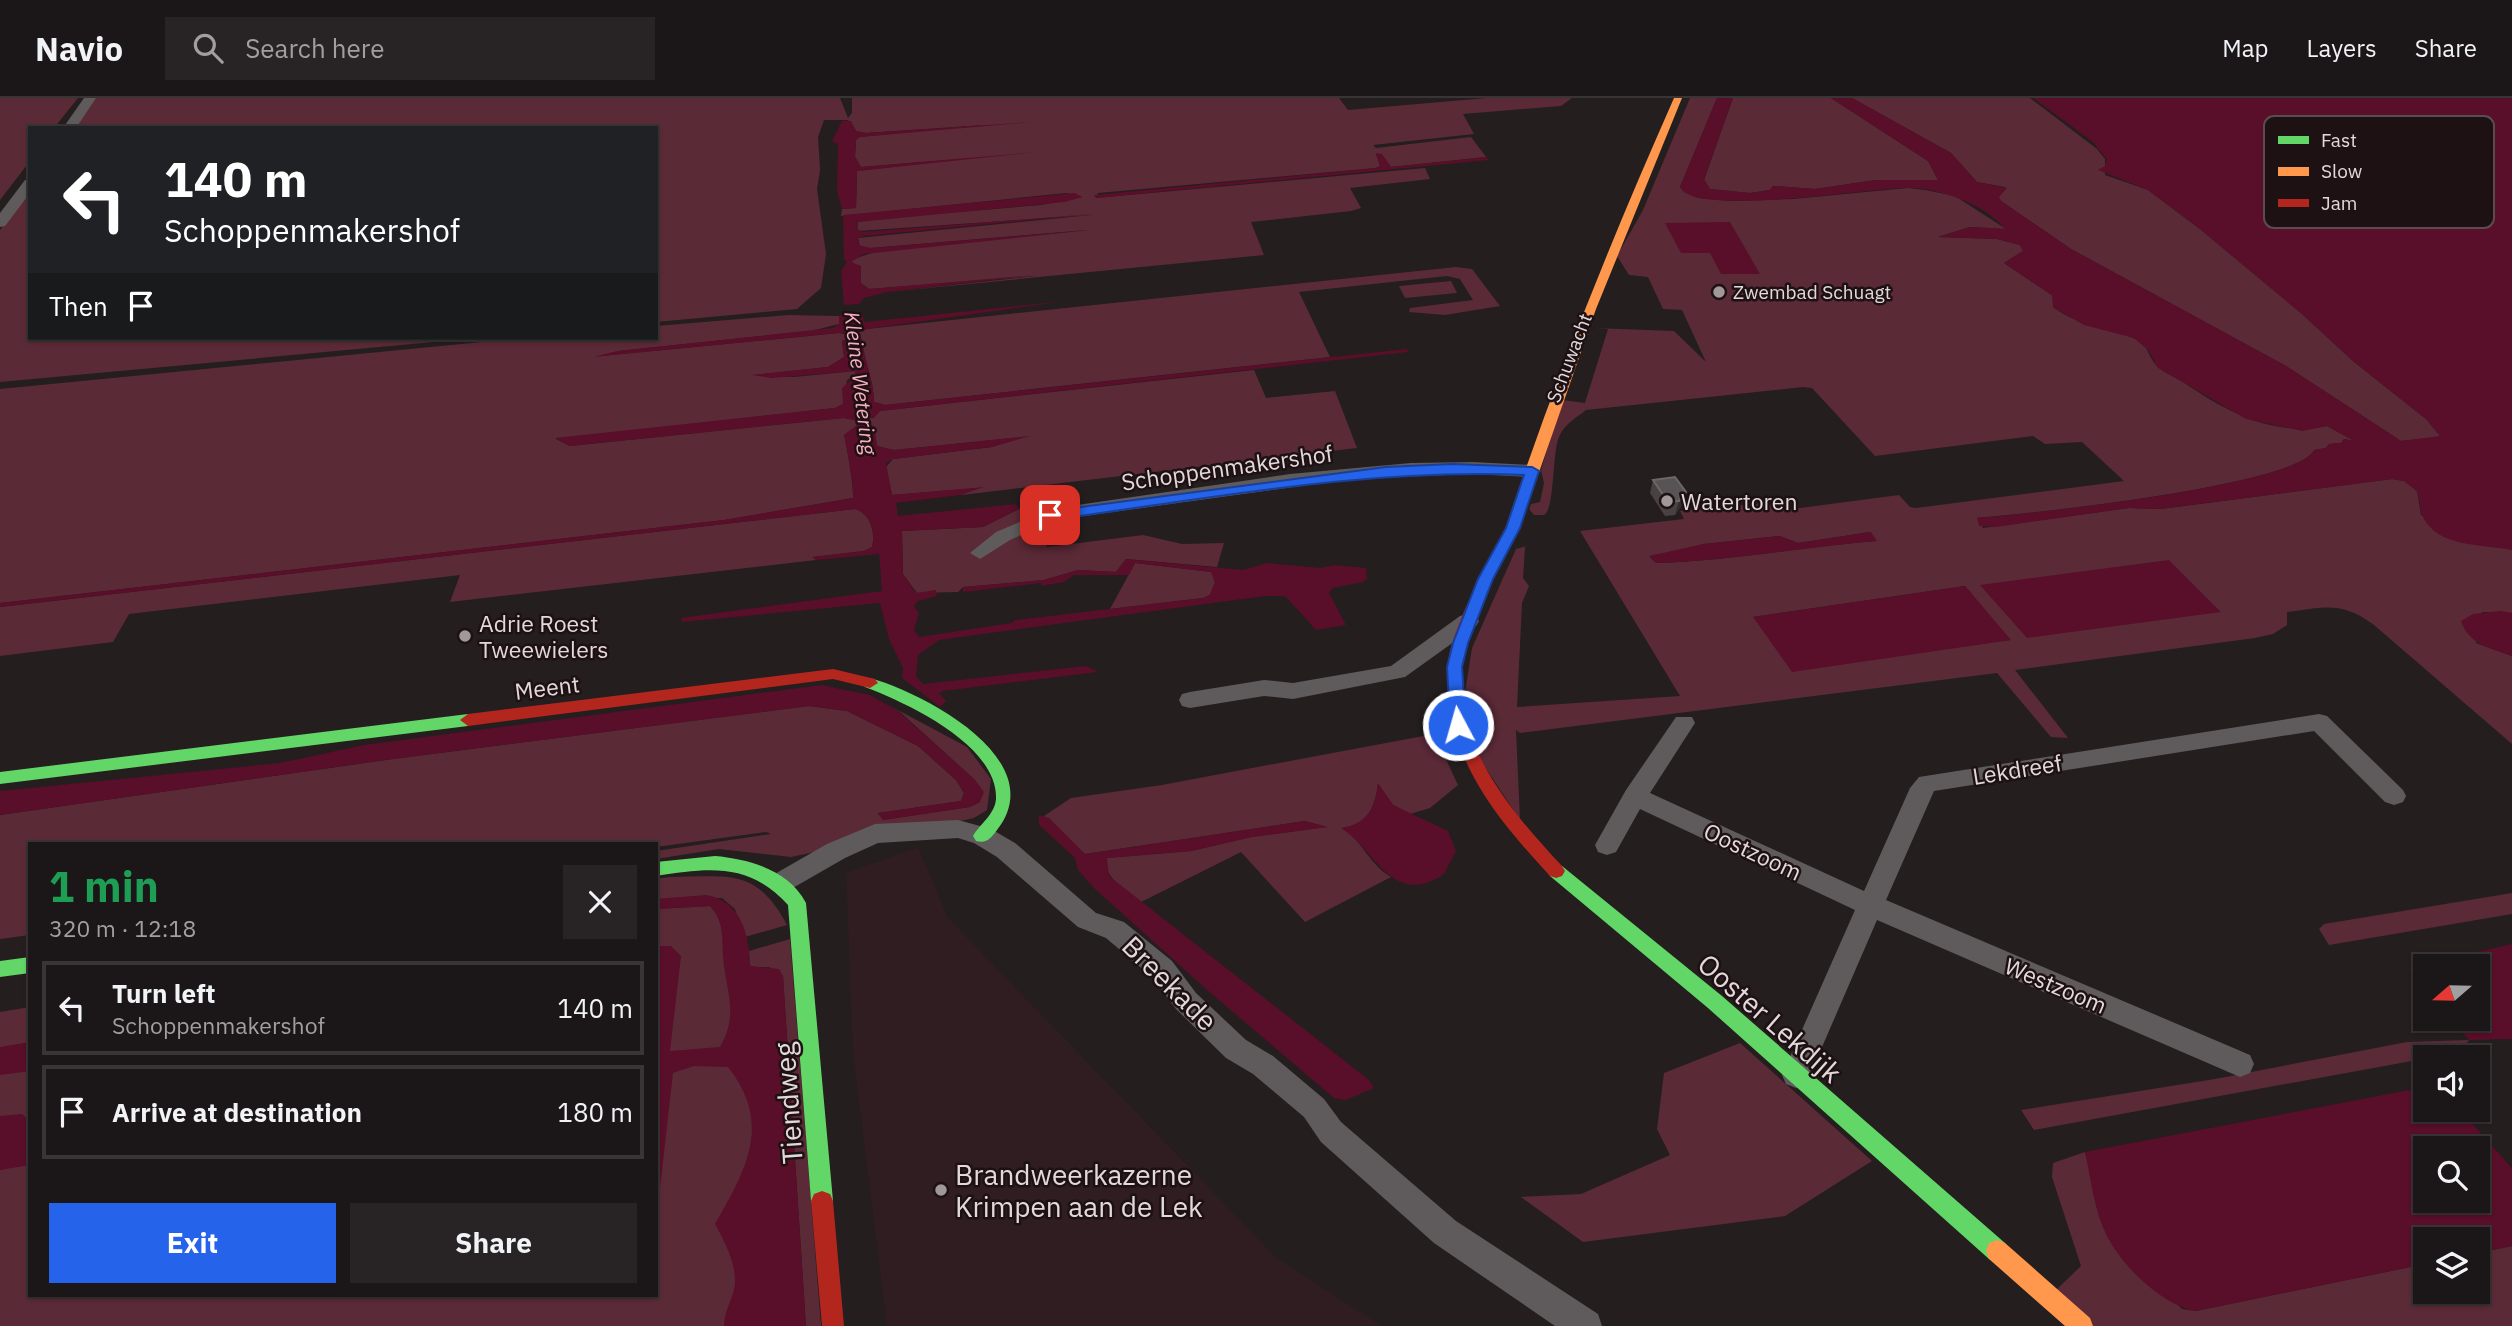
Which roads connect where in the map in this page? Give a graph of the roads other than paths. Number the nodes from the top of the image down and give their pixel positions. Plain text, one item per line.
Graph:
1 (90, 98) edge
2 (1678, 98) edge
3 (70, 126) edge
4 (28, 186) edge
5 (12, 207) joint
6 (0, 223) edge
7 (1532, 471) junction
8 (981, 553) dead end
9 (1468, 621) junction
10 (1190, 700) dead end
11 (1684, 723) dead end
12 (1458, 725) joint
13 (0, 778) edge
14 (1635, 796) junction
15 (2394, 796) dead end
16 (982, 836) junction
17 (1606, 845) dead end
18 (658, 869) edge
19 (782, 882) junction
20 (1872, 906) junction
21 (28, 965) edge
22 (0, 970) edge
23 (2240, 1064) dead end
24 (1796, 1075) junction
25 (833, 1326) edge
26 (1586, 1326) edge
27 (2082, 1326) edge

1 - 3 street
2 - 7 street, Schuwacht
4 - 5 street
5 - 6 street
7 - 8 street, Schoppenmakershof
7 - 9 street, Schuwacht
9 - 10 street
9 - 12 street, Schuwacht
11 - 14 street
12 - 24 street, Ooster Lekdijk
13 - 16 street, Meent
14 - 17 street
14 - 20 street, Oostzoom
15 - 20 street, Lekdreef
16 - 19 street, Breekade
16 - 26 street, Breekade
18 - 19 street
19 - 25 street, Tiendweg
20 - 23 street, Westzoom
20 - 24 street, Lekdreef
21 - 22 street
24 - 27 street, Ooster Lekdijk

